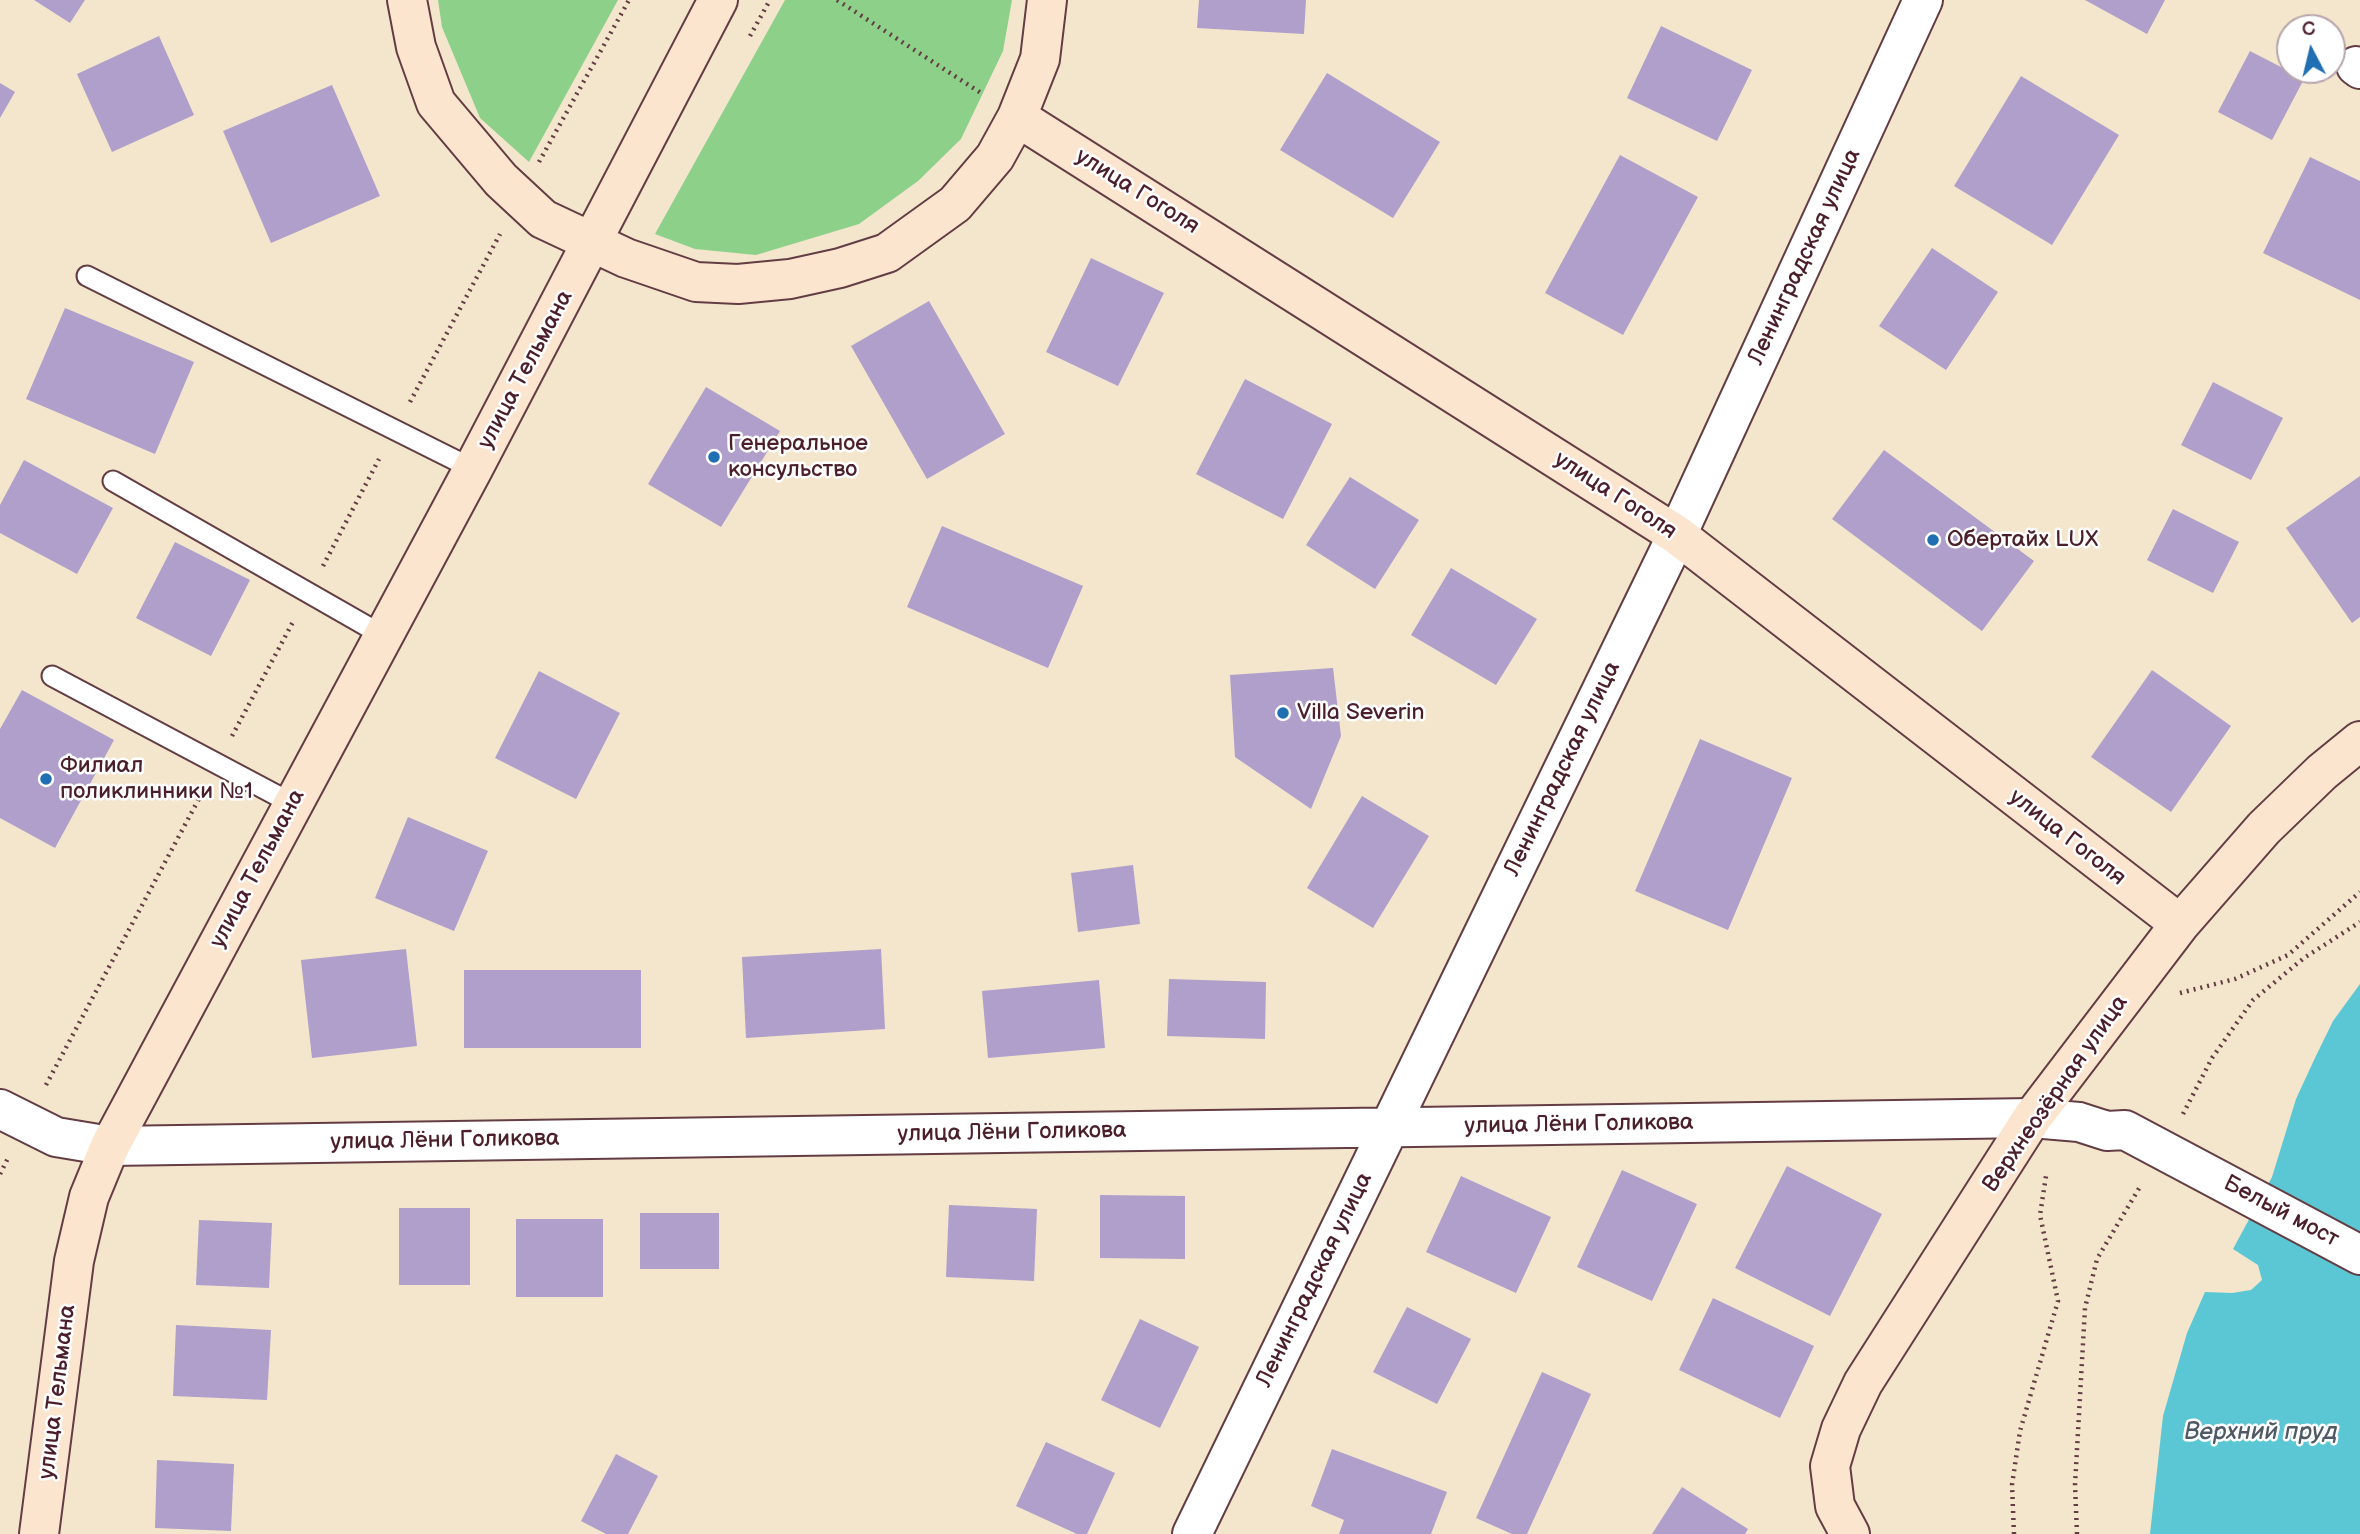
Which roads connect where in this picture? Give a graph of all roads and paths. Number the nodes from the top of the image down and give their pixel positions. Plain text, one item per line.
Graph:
1 (407, 0) edge
2 (718, 0) edge
3 (771, 0) edge
4 (837, 0) edge
5 (1048, 0) edge
6 (1923, 0) edge
7 (744, 47) dead end
8 (1017, 117) junction
9 (592, 243) junction
10 (87, 276) dead end
11 (473, 469) junction
12 (113, 481) dead end
13 (1677, 535) junction
14 (384, 636) junction
15 (52, 676) dead end
16 (2360, 741) edge
17 (293, 804) junction
18 (2360, 922) edge
19 (2180, 924) junction
20 (0, 1109) edge
21 (2032, 1118) junction
22 (1389, 1127) junction
23 (110, 1146) junction
24 (2164, 1151) junction
25 (2360, 1255) edge
26 (39, 1534) edge
27 (1192, 1534) edge
28 (1850, 1534) edge
29 (2077, 1534) edge

1 - 9 street
2 - 9 street, улица Тельмана
3 - 7 path
4 - 8 path
5 - 8 street
6 - 13 street, Ленинградская улица
8 - 9 street
8 - 13 street, улица Гоголя
9 - 11 street, улица Тельмана
10 - 11 lane
11 - 14 street, улица Тельмана
12 - 14 lane
13 - 19 street, улица Гоголя
13 - 22 street, Ленинградская улица
14 - 17 street, улица Тельмана
15 - 17 lane
16 - 19 street, Верхнеозёрная улица
17 - 23 street, улица Тельмана
18 - 24 path
19 - 21 street, Верхнеозёрная улица
20 - 23 street, улица Лёни Голикова
21 - 22 street, улица Лёни Голикова
21 - 24 street, улица Лёни Голикова
21 - 28 street, Верхнеозёрная улица
22 - 23 street, улица Лёни Голикова
22 - 27 street, Ленинградская улица
23 - 26 street, улица Тельмана
24 - 25 street, Белый мост
24 - 29 path

